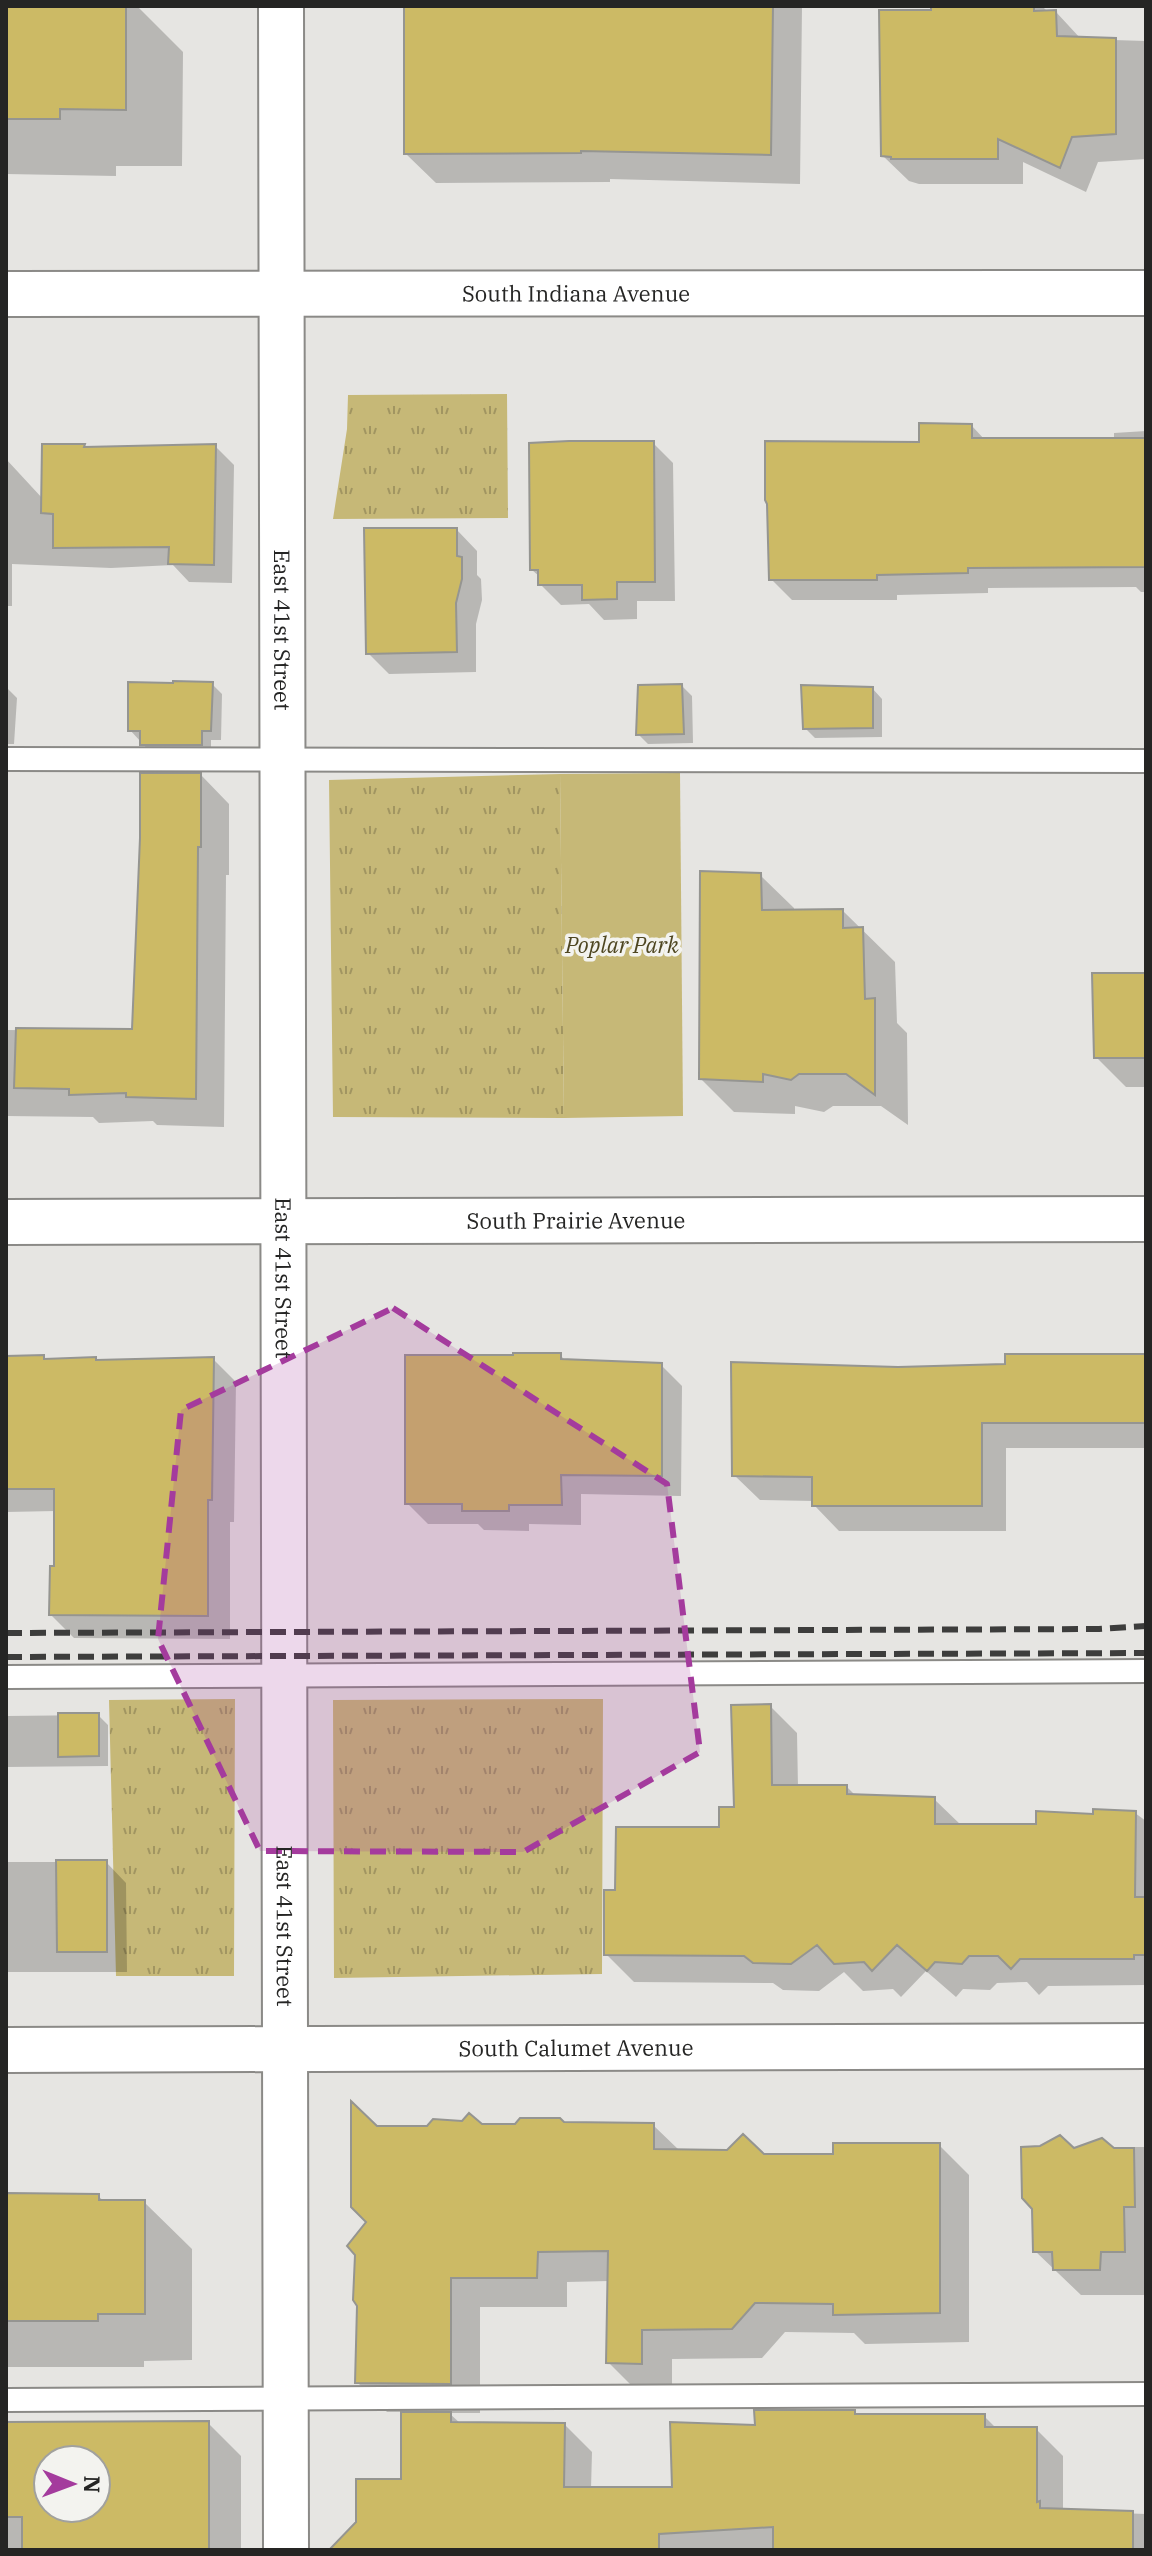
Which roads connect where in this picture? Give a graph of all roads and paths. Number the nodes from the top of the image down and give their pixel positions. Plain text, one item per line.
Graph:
1 (281, 6) edge
2 (281, 293) junction
3 (1146, 293) edge
4 (6, 294) edge
5 (282, 758) junction
6 (6, 759) edge
7 (1146, 761) edge
8 (1146, 1219) edge
9 (284, 1221) junction
10 (6, 1222) edge
11 (1146, 1671) edge
12 (285, 1675) junction
13 (6, 1677) edge
14 (1146, 2046) edge
15 (285, 2049) junction
16 (6, 2050) edge
17 (1146, 2394) edge
18 (286, 2399) junction
19 (6, 2400) edge
20 (286, 2550) edge

1 - 2 street, East 41st Street
2 - 3 street, South Indiana Avenue
2 - 4 street, South Indiana Avenue
2 - 5 street, East 41st Street
5 - 6 lane
5 - 7 lane
5 - 9 street, East 41st Street
8 - 9 street, South Prairie Avenue
9 - 10 street, South Prairie Avenue
9 - 12 street, East 41st Street
11 - 12 lane
12 - 13 lane
12 - 15 street, East 41st Street
14 - 15 street, South Calumet Avenue
15 - 16 street, South Calumet Avenue
15 - 18 street, East 41st Street
17 - 18 lane
18 - 19 lane
18 - 20 street, East 41st Street

